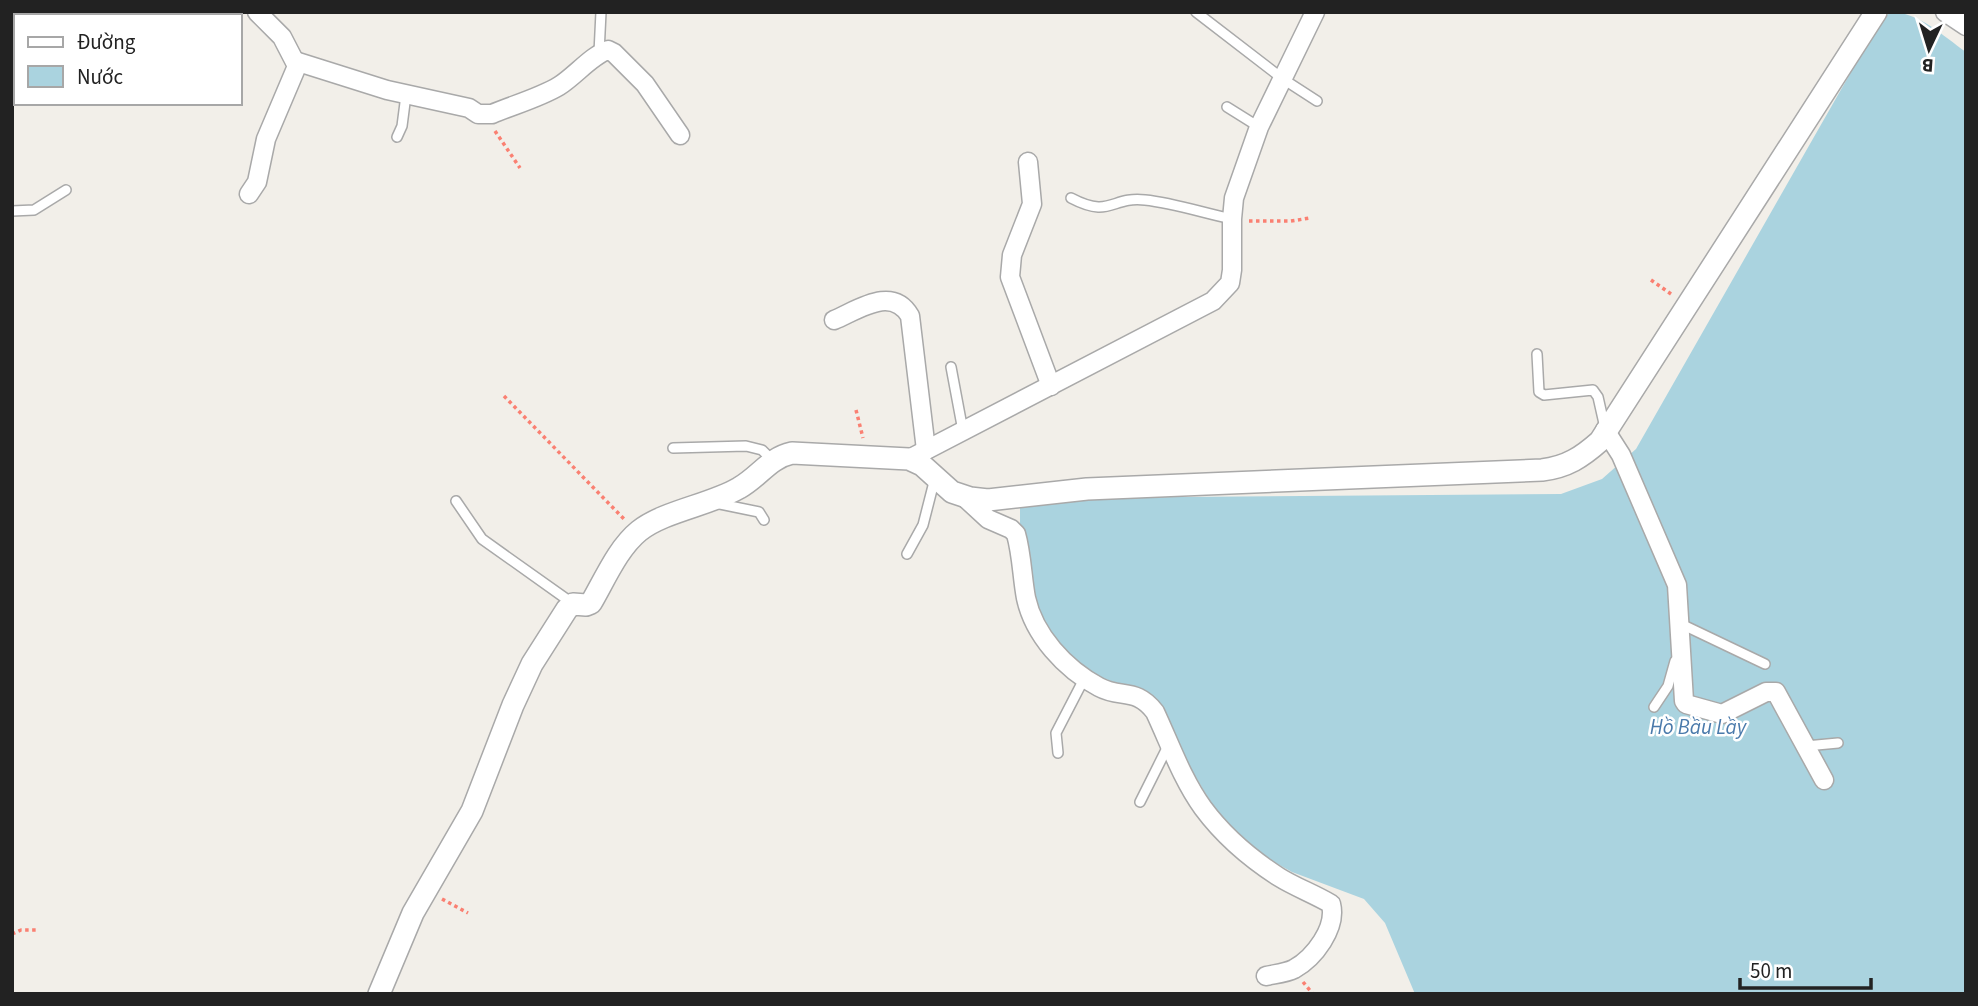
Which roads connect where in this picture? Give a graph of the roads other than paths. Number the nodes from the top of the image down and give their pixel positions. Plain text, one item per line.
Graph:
1 (257, 12) edge
2 (601, 12) edge
3 (1196, 12) edge
4 (1315, 12) edge
5 (1876, 12) edge
6 (599, 53) junction
7 (295, 61) junction
8 (1283, 79) junction
9 (406, 95) junction
10 (1317, 101) dead end
11 (1227, 107) dead end
12 (1259, 127) junction
13 (680, 135) dead end
14 (397, 137) dead end
15 (1028, 162) dead end
16 (66, 190) dead end
17 (249, 194) dead end
18 (1072, 198) dead end
19 (12, 211) edge
20 (1232, 219) junction
21 (834, 320) dead end
22 (1537, 354) dead end
23 (951, 367) dead end
24 (1051, 386) junction
25 (1605, 430) junction
26 (963, 431) junction
27 (673, 448) dead end
28 (917, 454) junction
29 (773, 461) junction
30 (935, 477) junction
31 (962, 495) junction
32 (456, 501) dead end
33 (710, 502) junction
34 (764, 520) dead end
35 (907, 554) dead end
36 (573, 604) junction
37 (1678, 622) junction
38 (1679, 642) junction
39 (1765, 664) dead end
40 (1085, 677) junction
41 (1654, 707) dead end
42 (1170, 743) junction
43 (1838, 743) dead end
44 (1806, 746) junction
45 (1058, 753) dead end
46 (1824, 780) dead end
47 (1140, 802) dead end
48 (1266, 976) dead end
49 (379, 994) edge

1 - 7 street
2 - 6 lane
3 - 8 lane
4 - 8 street
5 - 25 street
6 - 9 street
6 - 13 street
7 - 9 street
7 - 17 street
8 - 10 lane
8 - 12 street
9 - 14 lane
11 - 12 lane
12 - 20 street
15 - 24 street
16 - 19 lane
18 - 20 lane
20 - 24 street
21 - 28 street
22 - 25 lane
23 - 26 lane
24 - 26 street
25 - 31 street
25 - 37 street
26 - 28 street
27 - 29 lane
28 - 29 street
28 - 30 street
29 - 33 street
30 - 31 street
30 - 35 lane
31 - 40 street
32 - 36 lane
33 - 34 lane
33 - 36 street
36 - 49 street
37 - 38 street
37 - 39 lane
38 - 41 lane
38 - 44 street
40 - 42 street
40 - 45 lane
42 - 47 lane
42 - 48 street
43 - 44 lane
44 - 46 street

